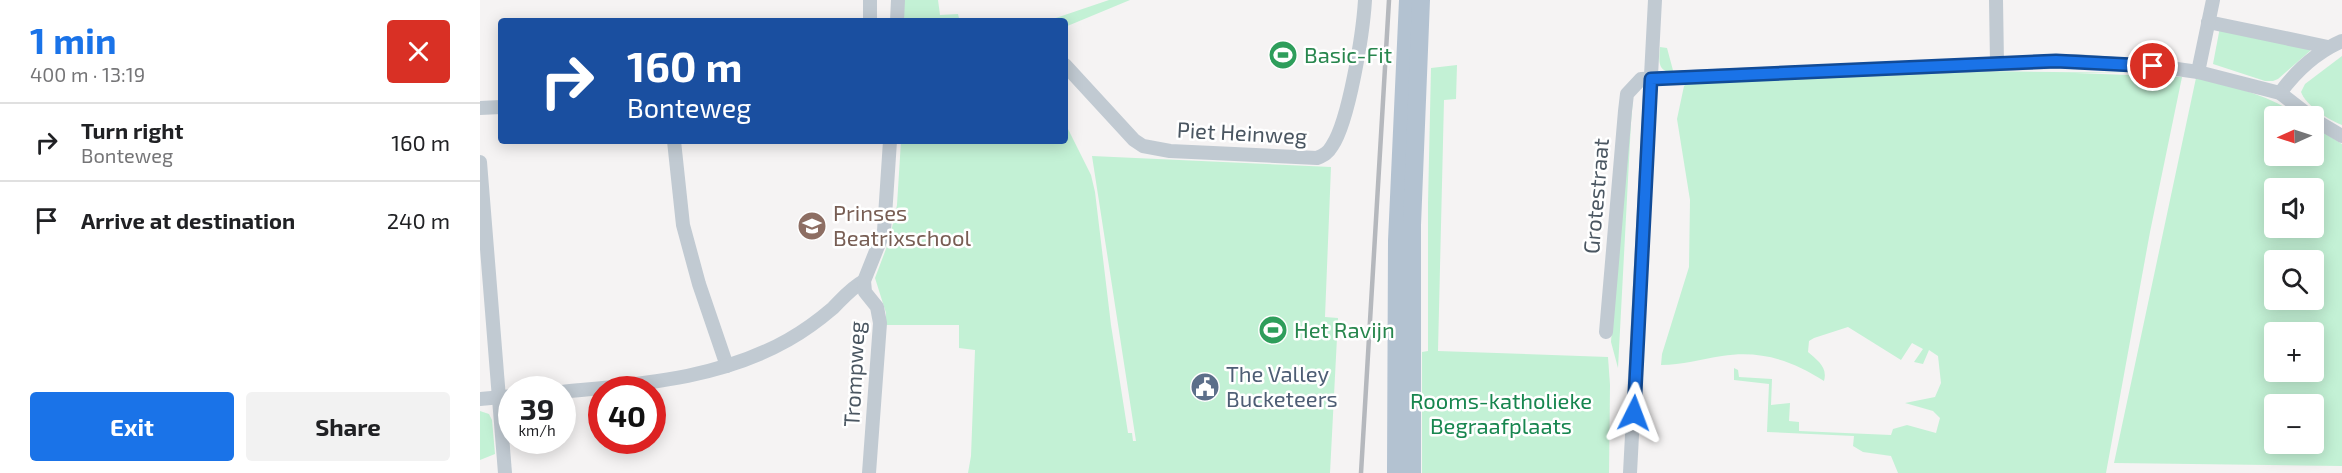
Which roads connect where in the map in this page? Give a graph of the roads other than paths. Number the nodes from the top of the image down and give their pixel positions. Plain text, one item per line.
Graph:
1 (870, 0) edge
2 (898, 0) edge
3 (1365, 0) edge
4 (1408, 0) edge
5 (1421, 0) edge
6 (1655, 0) edge
7 (1996, 0) edge
8 (2213, 0) edge
9 (870, 18) edge
10 (897, 18) edge
11 (2208, 22) junction
12 (2342, 41) edge
13 (2328, 47) junction
14 (1997, 63) junction
15 (1068, 68) edge
16 (2198, 72) junction
17 (1651, 79) junction
18 (2280, 93) junction
19 (2297, 106) edge
20 (498, 107) edge
21 (480, 108) edge
22 (2324, 125) edge
23 (2342, 136) edge
24 (674, 144) edge
25 (890, 144) edge
26 (480, 162) edge
27 (864, 281) junction
28 (1606, 332) dead end
29 (727, 366) junction
30 (503, 376) edge
31 (576, 391) edge
32 (498, 398) edge
33 (480, 399) edge
34 (505, 454) edge
35 (505, 473) edge
36 (869, 473) edge
37 (1396, 473) edge
38 (1412, 473) edge
39 (1630, 473) edge

1 - 9 street
2 - 10 street
3 - 15 street, Piet Heinweg
4 - 37 main road
5 - 38 main road
6 - 17 street, Grotestraat
7 - 14 street
8 - 11 street
11 - 13 street
11 - 16 street
12 - 13 street
13 - 18 street
14 - 16 street
14 - 17 street
16 - 18 street
17 - 28 street, Grotestraat
17 - 39 street, Grotestraat
18 - 19 street
20 - 21 street
22 - 23 street
24 - 29 street
25 - 27 street
26 - 30 street
27 - 29 street
27 - 36 street, Trompweg
29 - 31 street
32 - 33 street
34 - 35 street

